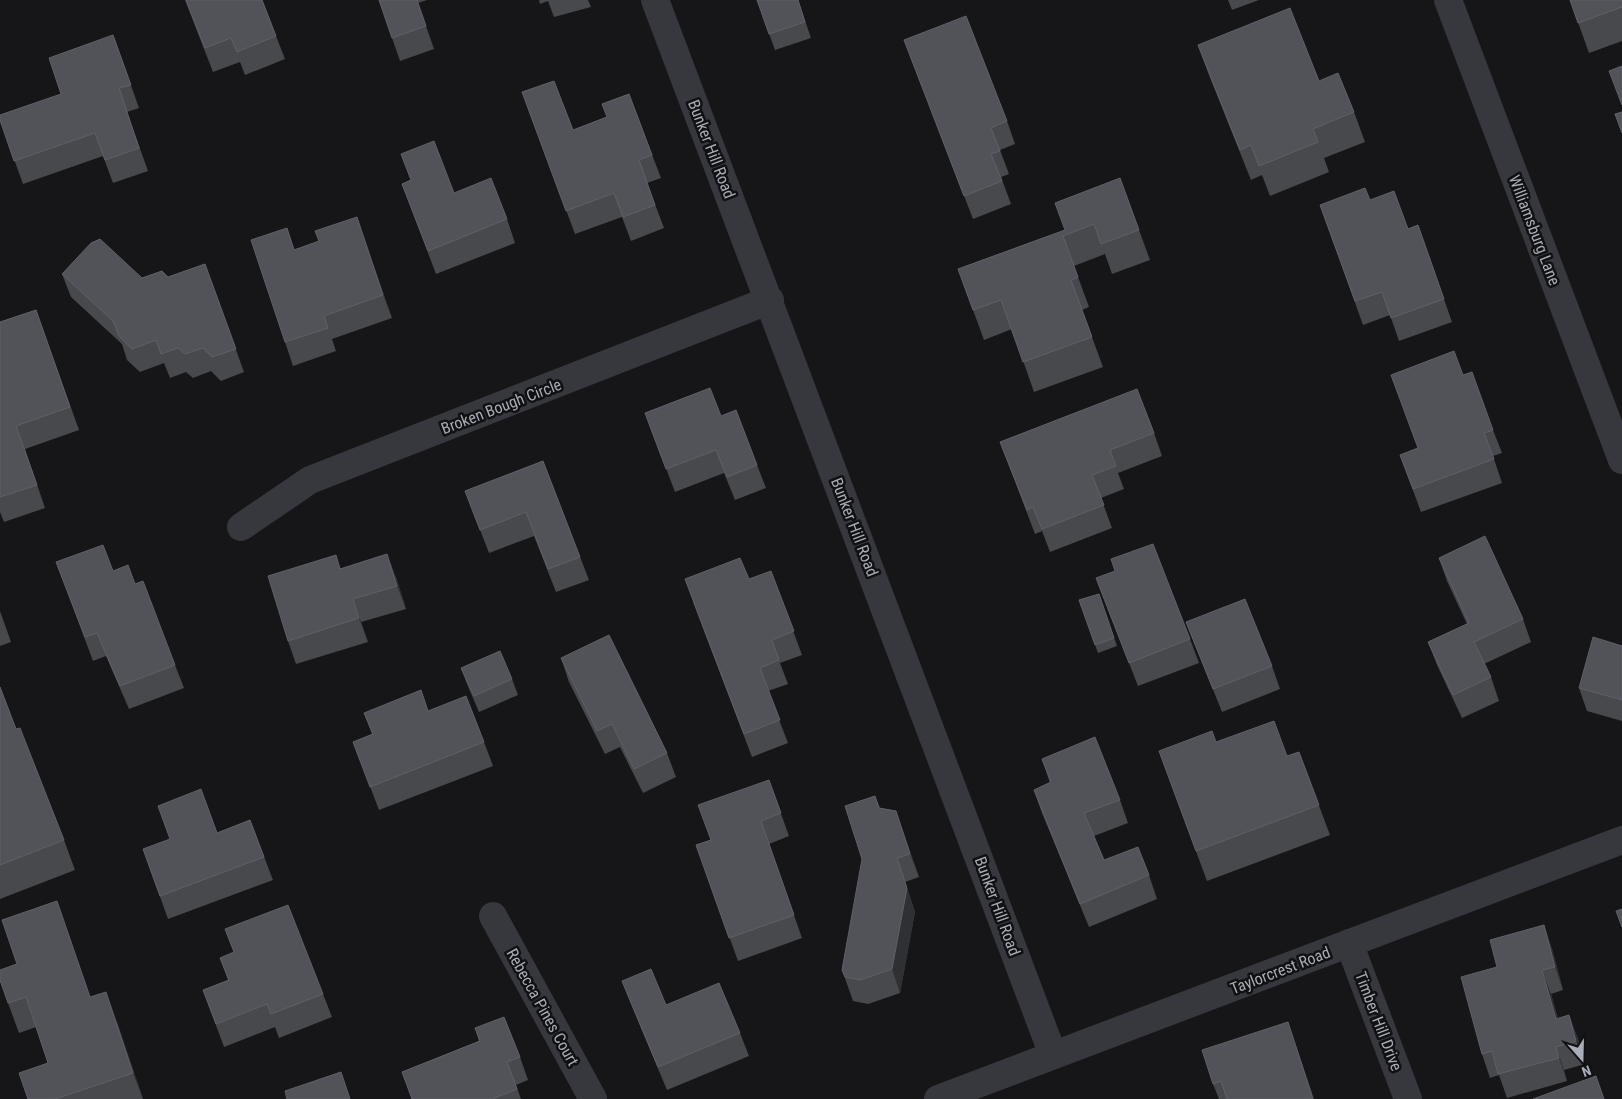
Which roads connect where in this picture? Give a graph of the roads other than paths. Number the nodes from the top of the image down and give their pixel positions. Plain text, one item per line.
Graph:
1 (655, 0) edge
2 (1448, 0) edge
3 (770, 300) junction
4 (1622, 460) edge
5 (241, 527) dead end
6 (1622, 840) edge
7 (493, 916) dead end
8 (1350, 943) junction
9 (1053, 1055) junction
10 (593, 1099) edge
11 (938, 1099) edge
12 (1408, 1099) edge

1 - 3 street, Bunker Hill Road
2 - 4 street, Williamsburg Lane
3 - 5 street, Broken Bough Circle
3 - 9 street, Bunker Hill Road
6 - 8 street, Taylorcrest Road
7 - 10 street, Rebecca Pines Court
8 - 9 street, Taylorcrest Road
8 - 12 street, Timber Hill Drive
9 - 11 street, Taylorcrest Road

